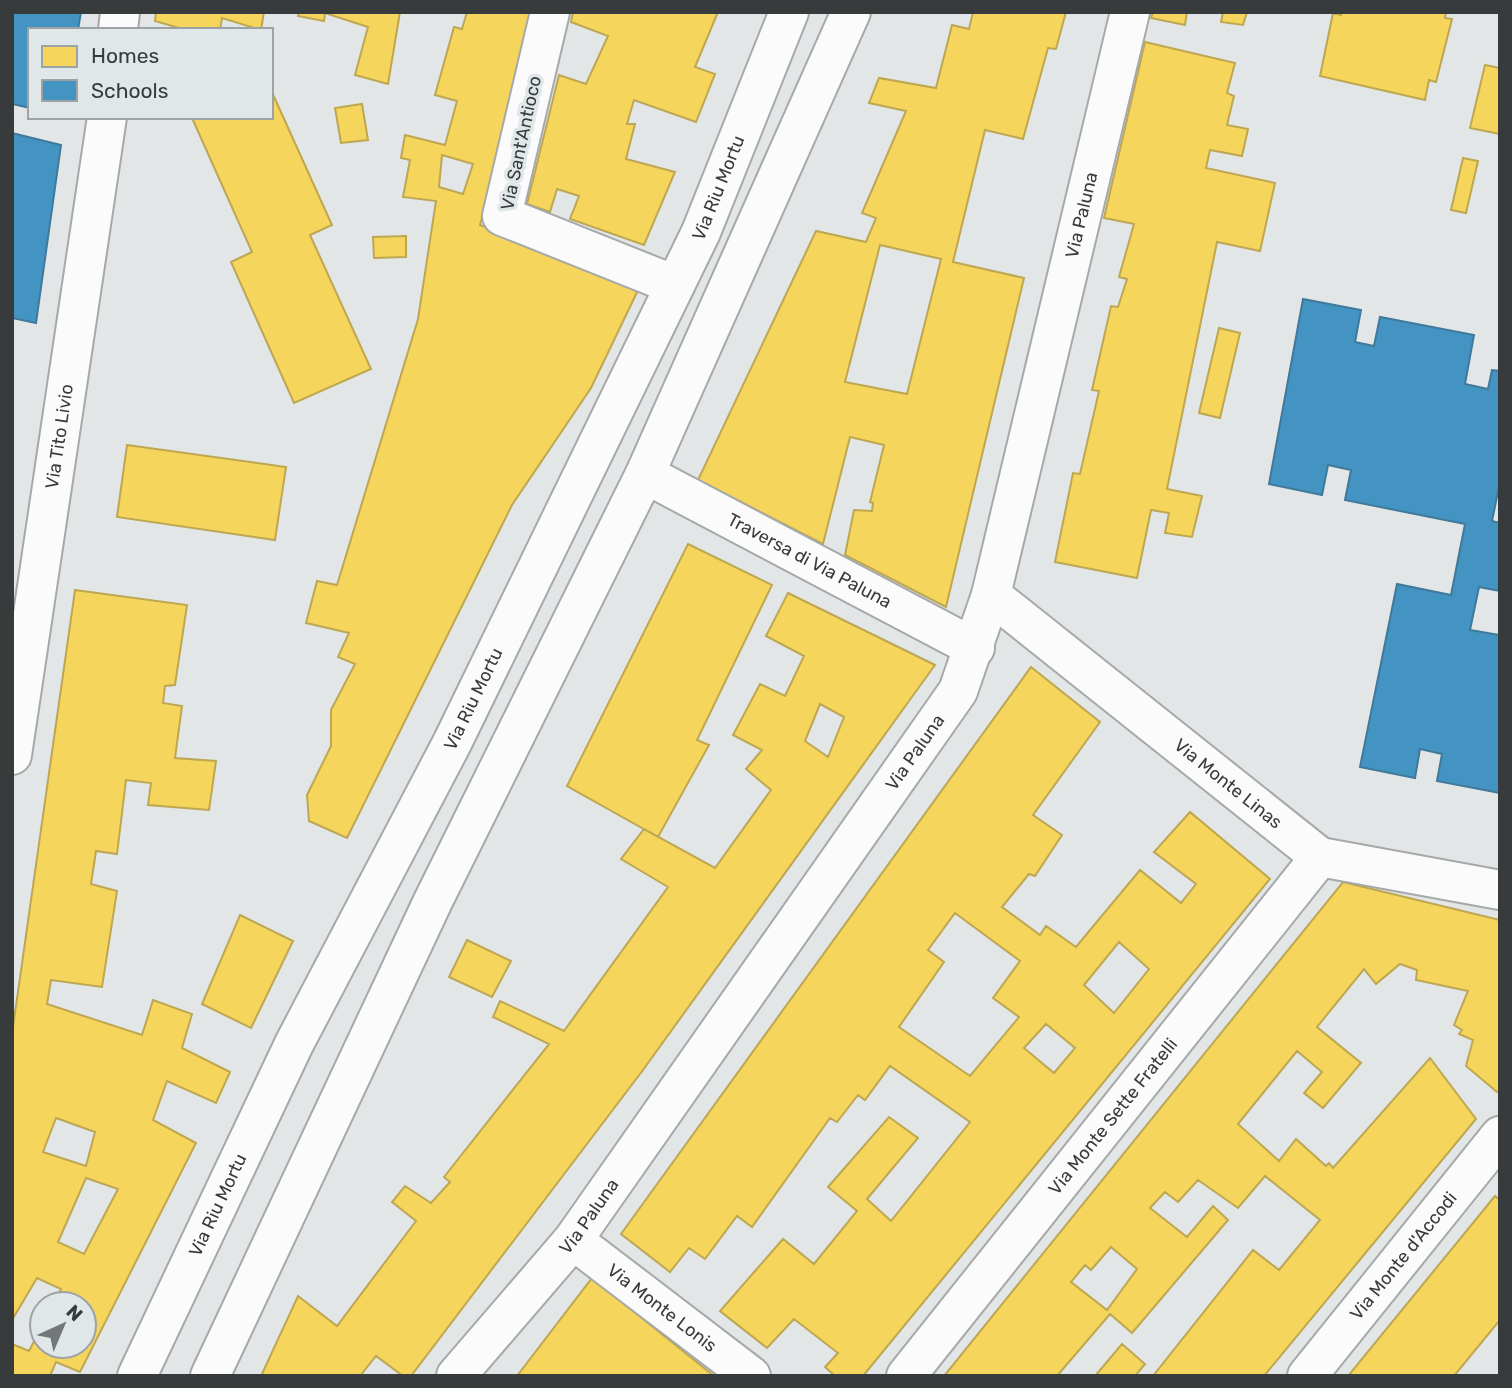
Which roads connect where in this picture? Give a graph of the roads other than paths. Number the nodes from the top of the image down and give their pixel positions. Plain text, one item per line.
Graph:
1 (550, 12) edge
2 (789, 12) edge
3 (851, 12) edge
4 (1130, 12) edge
5 (107, 119) edge
6 (675, 285) junction
7 (645, 474) junction
8 (991, 595) junction
9 (975, 648) junction
10 (12, 755) edge
11 (1320, 857) junction
12 (1500, 890) edge
13 (1500, 1136) edge
14 (572, 1240) junction
15 (138, 1376) edge
16 (210, 1376) edge
17 (456, 1376) edge
18 (751, 1376) edge
19 (906, 1376) edge
20 (1307, 1376) edge

1 - 6 street, Via Sant'Antioco
2 - 6 street, Via Riu Mortu
3 - 7 street
4 - 8 street, Via Paluna
5 - 10 street, Via Tito Livio
6 - 15 street, Via Riu Mortu
7 - 9 street, Traversa di Via Paluna
7 - 16 street
8 - 9 street, Via Paluna
8 - 11 street, Via Monte Linas
9 - 14 street, Via Paluna
11 - 12 street, Via Monte Linas
11 - 19 street, Via Monte Sette Fratelli
13 - 20 street, Via Monte d'Accodi
14 - 17 street, Via Paluna
14 - 18 street, Via Monte Lonis

